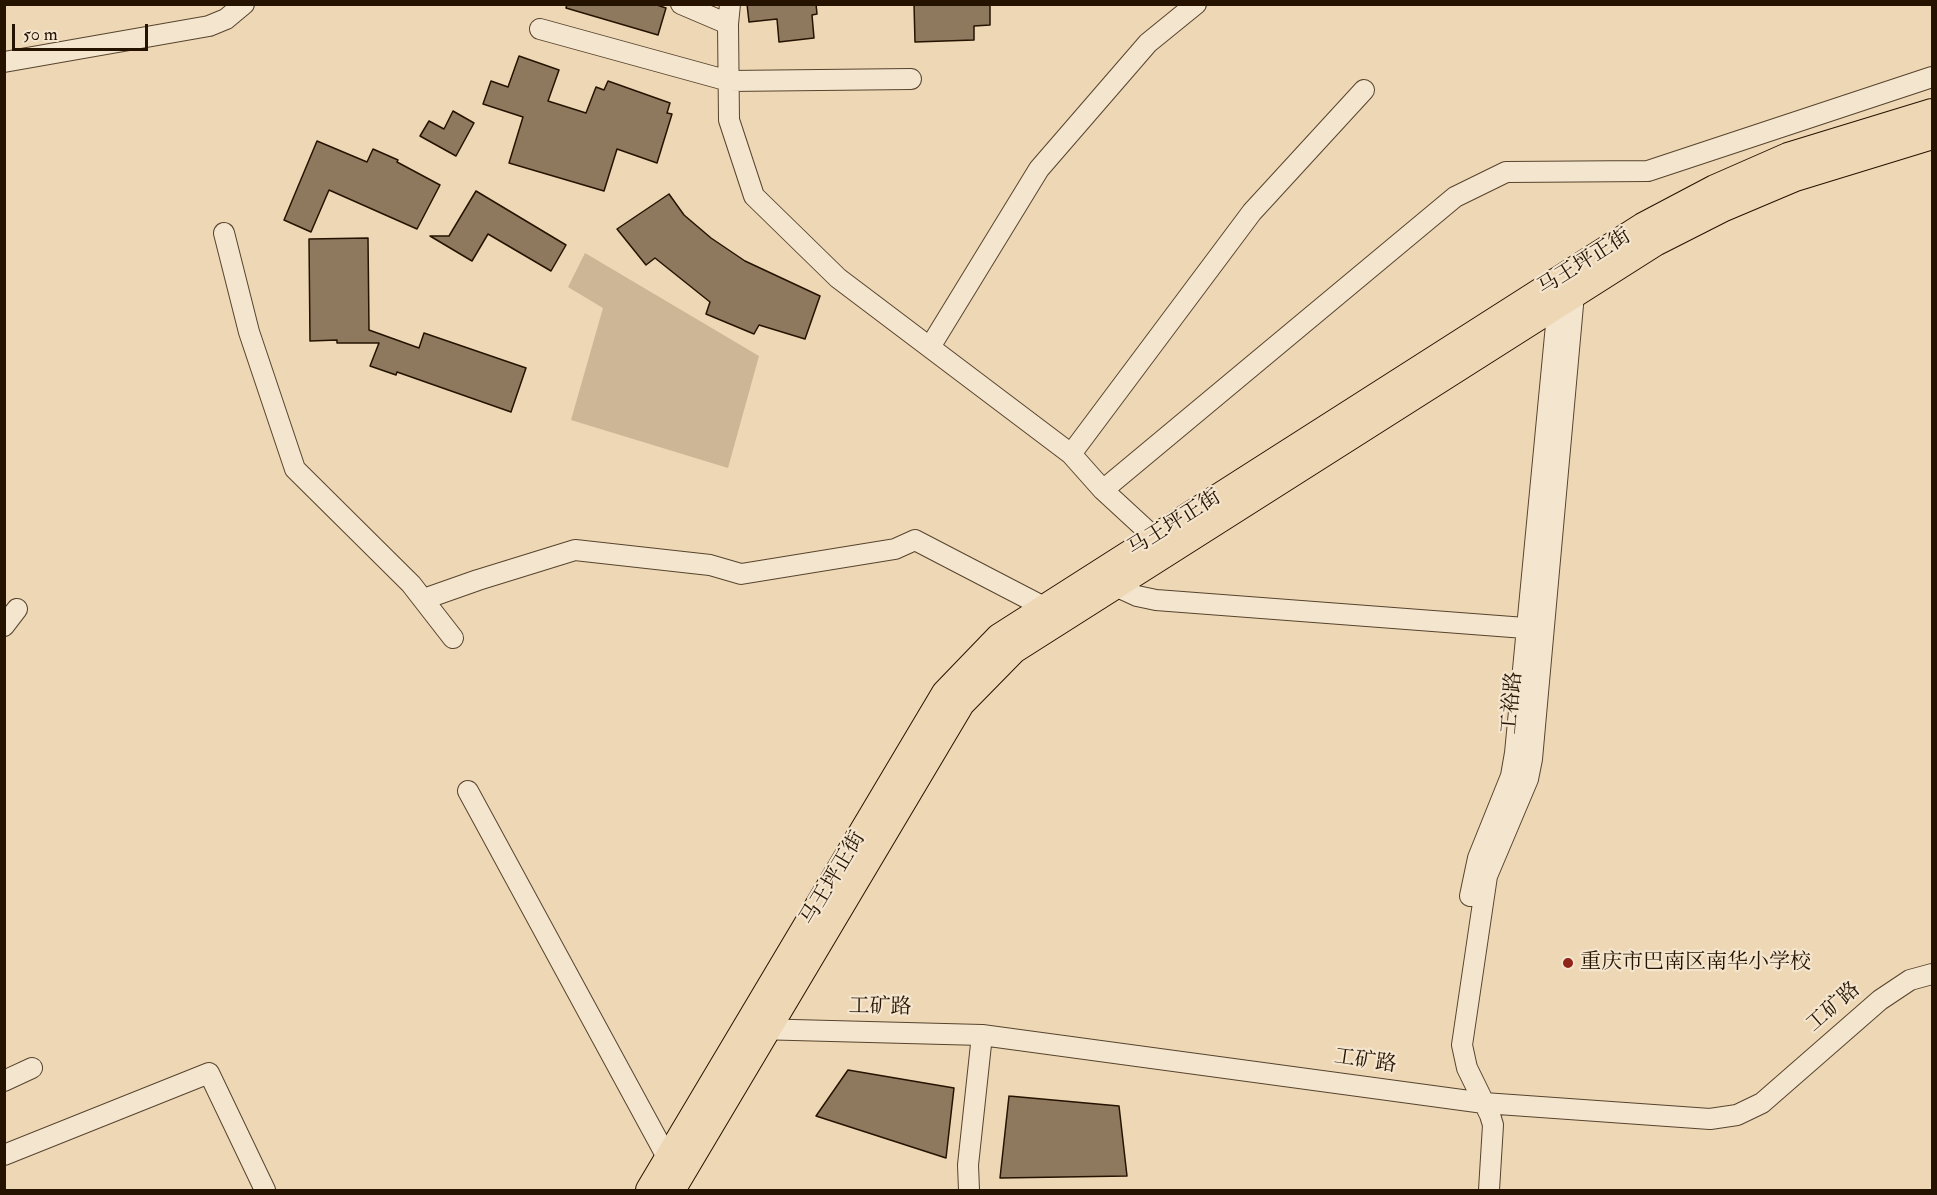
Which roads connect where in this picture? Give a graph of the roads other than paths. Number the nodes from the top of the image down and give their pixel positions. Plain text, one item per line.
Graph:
1 (244, 4) edge
2 (681, 4) edge
3 (730, 4) edge
4 (1196, 4) edge
5 (728, 24) junction
6 (540, 29) dead end
7 (4, 62) edge
8 (1932, 77) edge
9 (911, 79) dead end
10 (729, 81) junction
11 (1364, 90) dead end
12 (1932, 112) edge
13 (1932, 136) edge
14 (224, 233) dead end
15 (1566, 299) junction
16 (930, 347) junction
17 (1071, 454) junction
18 (1103, 490) junction
19 (1154, 537) junction
20 (1113, 585) junction
21 (423, 599) junction
22 (1044, 607) junction
23 (17, 609) dead end
24 (4, 626) edge
25 (1526, 628) junction
26 (453, 638) dead end
27 (468, 791) dead end
28 (1932, 974) edge
29 (756, 1029) junction
30 (982, 1035) junction
31 (32, 1068) dead end
32 (4, 1081) edge
33 (1477, 1102) junction
34 (4, 1155) edge
35 (668, 1159) junction
36 (265, 1191) edge
37 (649, 1191) edge
38 (672, 1191) edge
39 (969, 1191) edge
40 (1476, 1191) edge
41 (1489, 1191) edge

1 - 7 street
2 - 5 street
3 - 5 street
4 - 16 street
5 - 10 street
6 - 10 street
8 - 18 street
9 - 10 street
10 - 16 street
11 - 17 street
12 - 19 main road, 马王坪正街
13 - 15 main road, 马王坪正街
14 - 21 street
15 - 20 main road, 马王坪正街
15 - 25 street, 工裕路
15 - 33 street, 工裕路
16 - 17 street
17 - 18 street
18 - 19 street
19 - 22 main road, 马王坪正街
20 - 25 street
20 - 29 main road, 马王坪正街
21 - 22 street
21 - 26 street
22 - 29 main road, 马王坪正街
23 - 24 street
25 - 33 street, 工裕路
27 - 35 street
28 - 33 street, 工矿路
29 - 30 street, 工矿路
29 - 35 main road, 马王坪正街
29 - 38 main road, 马王坪正街
30 - 33 street, 工矿路
30 - 39 street
31 - 32 street
33 - 40 street
33 - 41 street
34 - 36 street
35 - 37 main road, 马王坪正街

